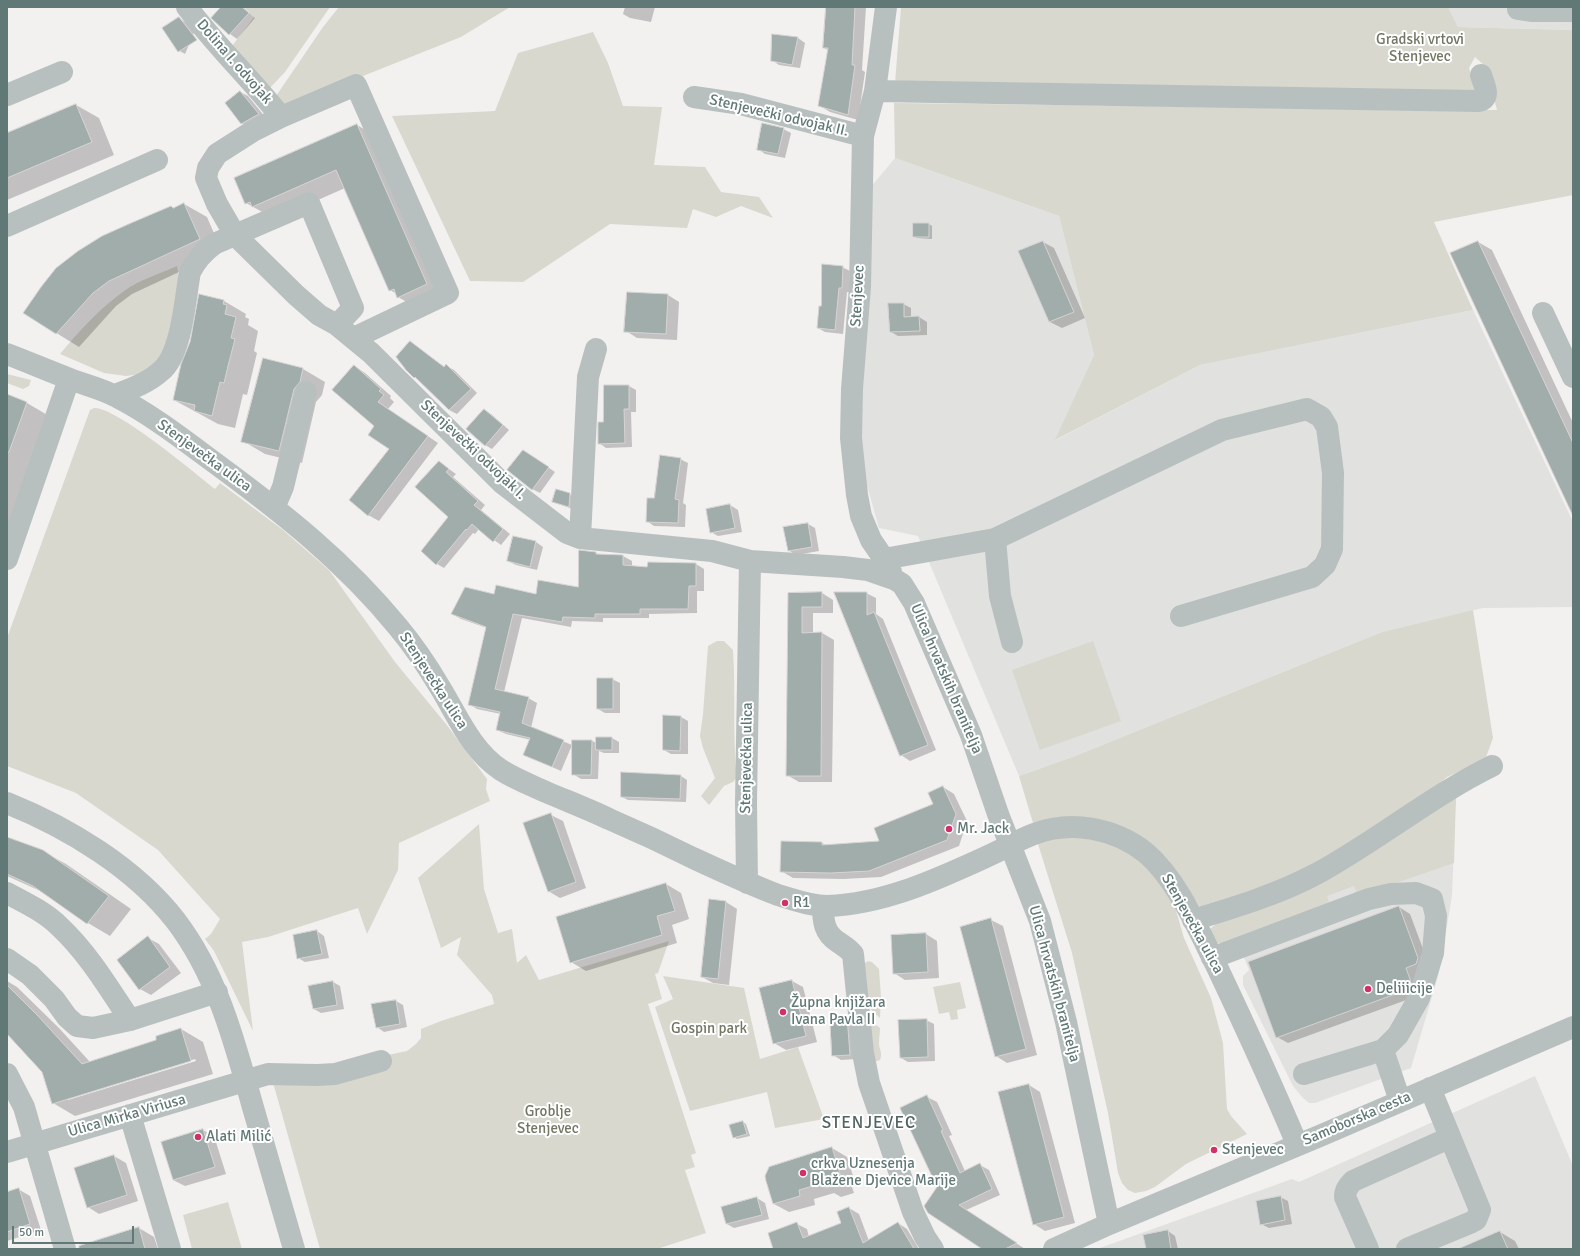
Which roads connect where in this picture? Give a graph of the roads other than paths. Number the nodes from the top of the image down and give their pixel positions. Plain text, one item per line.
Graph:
1 (188, 7) edge
2 (886, 7) edge
3 (1518, 9) dead end
4 (1573, 11) edge
5 (62, 72) dead end
6 (1481, 76) dead end
7 (875, 92) junction
8 (7, 95) edge
9 (694, 97) dead end
10 (281, 116) junction
11 (863, 136) junction
12 (157, 160) dead end
13 (7, 226) edge
14 (235, 235) junction
15 (1543, 313) dead end
16 (337, 325) junction
17 (354, 338) junction
18 (596, 349) dead end
19 (7, 354) edge
20 (1573, 377) edge
21 (69, 379) junction
22 (306, 392) dead end
23 (115, 395) junction
24 (272, 506) junction
25 (580, 538) junction
26 (995, 539) junction
27 (7, 559) edge
28 (884, 559) junction
29 (750, 561) junction
30 (894, 579) junction
31 (1181, 616) dead end
32 (1012, 642) dead end
33 (1492, 766) dead end
34 (7, 803) edge
35 (1010, 846) junction
36 (747, 883) junction
37 (7, 893) edge
38 (823, 906) junction
39 (1193, 920) junction
40 (1212, 958) junction
41 (7, 959) edge
42 (217, 992) junction
43 (130, 1020) junction
44 (1572, 1030) edge
45 (1383, 1050) junction
46 (381, 1061) dead end
47 (7, 1074) edge
48 (1304, 1074) dead end
49 (246, 1081) junction
50 (1430, 1088) junction
51 (1400, 1101) junction
52 (130, 1116) junction
53 (1449, 1138) junction
54 (35, 1144) junction
55 (1297, 1144) junction
56 (7, 1152) edge
57 (1109, 1224) junction
58 (65, 1249) edge
59 (170, 1249) edge
60 (294, 1249) edge
61 (933, 1249) edge
62 (1054, 1249) edge
63 (1368, 1249) edge
64 (1407, 1249) edge

1 - 10 street, Dolina I. odvojak
2 - 7 street, Stenjevec
3 - 4 street
5 - 8 street
6 - 7 street
7 - 11 street, Stenjevec
9 - 11 street, Stenjevečki odvojak II.
10 - 14 street, Stenjevečki odvojak I.
10 - 17 street
11 - 28 street, Stenjevec
12 - 13 street
14 - 16 street, Stenjevečki odvojak I.
14 - 16 street
14 - 23 street
15 - 20 street
16 - 17 street, Stenjevečki odvojak I.
17 - 25 street, Stenjevečki odvojak I.
18 - 25 street
19 - 21 street, Stenjevečka ulica
21 - 23 street, Stenjevečka ulica
21 - 27 street
22 - 24 street
23 - 24 street, Stenjevečka ulica
24 - 36 street, Stenjevečka ulica
25 - 29 street, Stenjevečki odvojak I.
26 - 28 street
26 - 31 street
26 - 32 street
28 - 30 street, Stenjevec
29 - 30 street, Stenjevečki odvojak I.
29 - 36 street, Stenjevečka ulica
30 - 35 street, Ulica hrvatskih branitelja
33 - 39 street
34 - 42 street
35 - 38 street, Stenjevečka ulica
35 - 39 street, Stenjevečka ulica
35 - 57 street, Ulica hrvatskih branitelja
36 - 38 street, Stenjevečka ulica
37 - 43 street
38 - 61 street
39 - 40 street, Stenjevečka ulica
40 - 45 street
40 - 55 street, Stenjevečka ulica
41 - 43 street
42 - 43 street
42 - 49 street
44 - 50 street, Samoborska cesta
45 - 48 street
45 - 51 street
46 - 49 street, Ulica Mirka Viriusa
47 - 54 street
49 - 52 street, Ulica Mirka Viriusa
49 - 60 street
50 - 51 street, Samoborska cesta
50 - 53 street
51 - 55 street, Samoborska cesta
52 - 54 street, Ulica Mirka Viriusa
52 - 59 street
53 - 63 street
53 - 64 street
54 - 56 street, Ulica Mirka Viriusa
54 - 58 street
55 - 57 street, Samoborska cesta
57 - 62 street, Samoborska cesta

